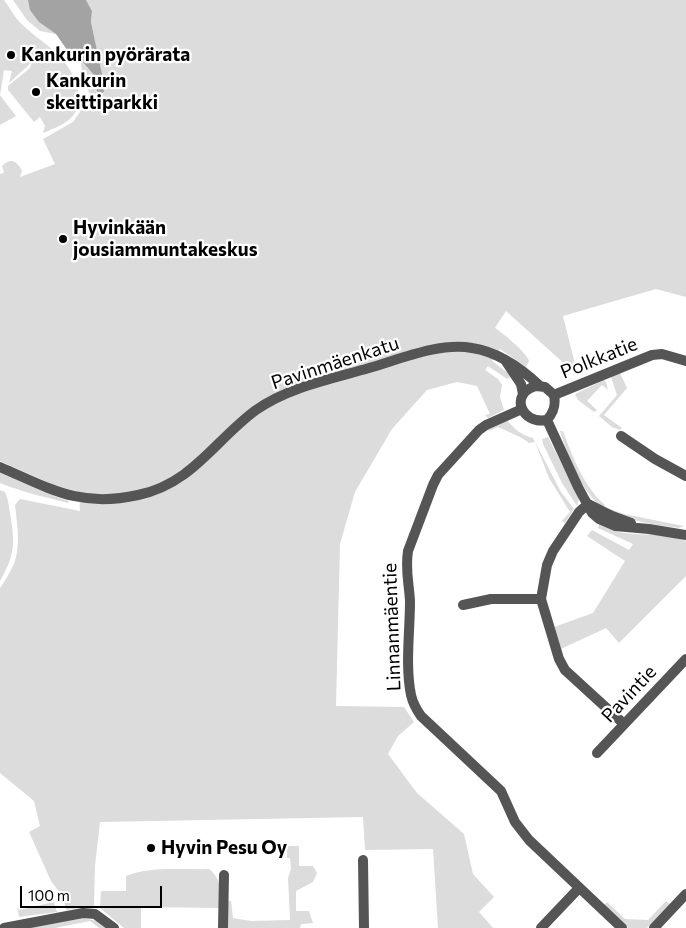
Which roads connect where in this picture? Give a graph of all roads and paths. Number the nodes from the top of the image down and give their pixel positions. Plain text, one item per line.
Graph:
1 (505, 360) junction
2 (686, 361) edge
3 (540, 386) junction
4 (523, 394) junction
5 (554, 395) junction
6 (522, 410) junction
7 (547, 420) junction
8 (621, 436) dead end
9 (0, 467) edge
10 (686, 476) edge
11 (588, 504) junction
12 (686, 536) edge
13 (541, 599) junction
14 (463, 605) dead end
15 (686, 658) edge
16 (624, 724) junction
17 (597, 753) dead end
18 (363, 860) dead end
19 (224, 875) dead end
20 (579, 888) junction
21 (686, 894) edge
22 (4, 928) edge
23 (114, 928) edge
24 (223, 928) edge
25 (364, 928) edge
26 (541, 928) edge
27 (622, 928) edge
28 (654, 928) edge

1 - 3 street, Pavinmäenkatu
1 - 4 street
1 - 9 street, Pavinmäenkatu
2 - 5 street, Polkkatie
3 - 4 street
3 - 5 street
4 - 6 street
5 - 7 street
6 - 7 street
6 - 20 street, Linnanmäentie
7 - 11 street
8 - 10 street
11 - 12 street
11 - 13 street
13 - 14 street
13 - 16 street
15 - 16 street, Pavintie
16 - 17 street, Pavintie
18 - 25 street
19 - 24 street
20 - 26 street
20 - 27 street, Linnanmäentie
21 - 28 street
22 - 23 street

